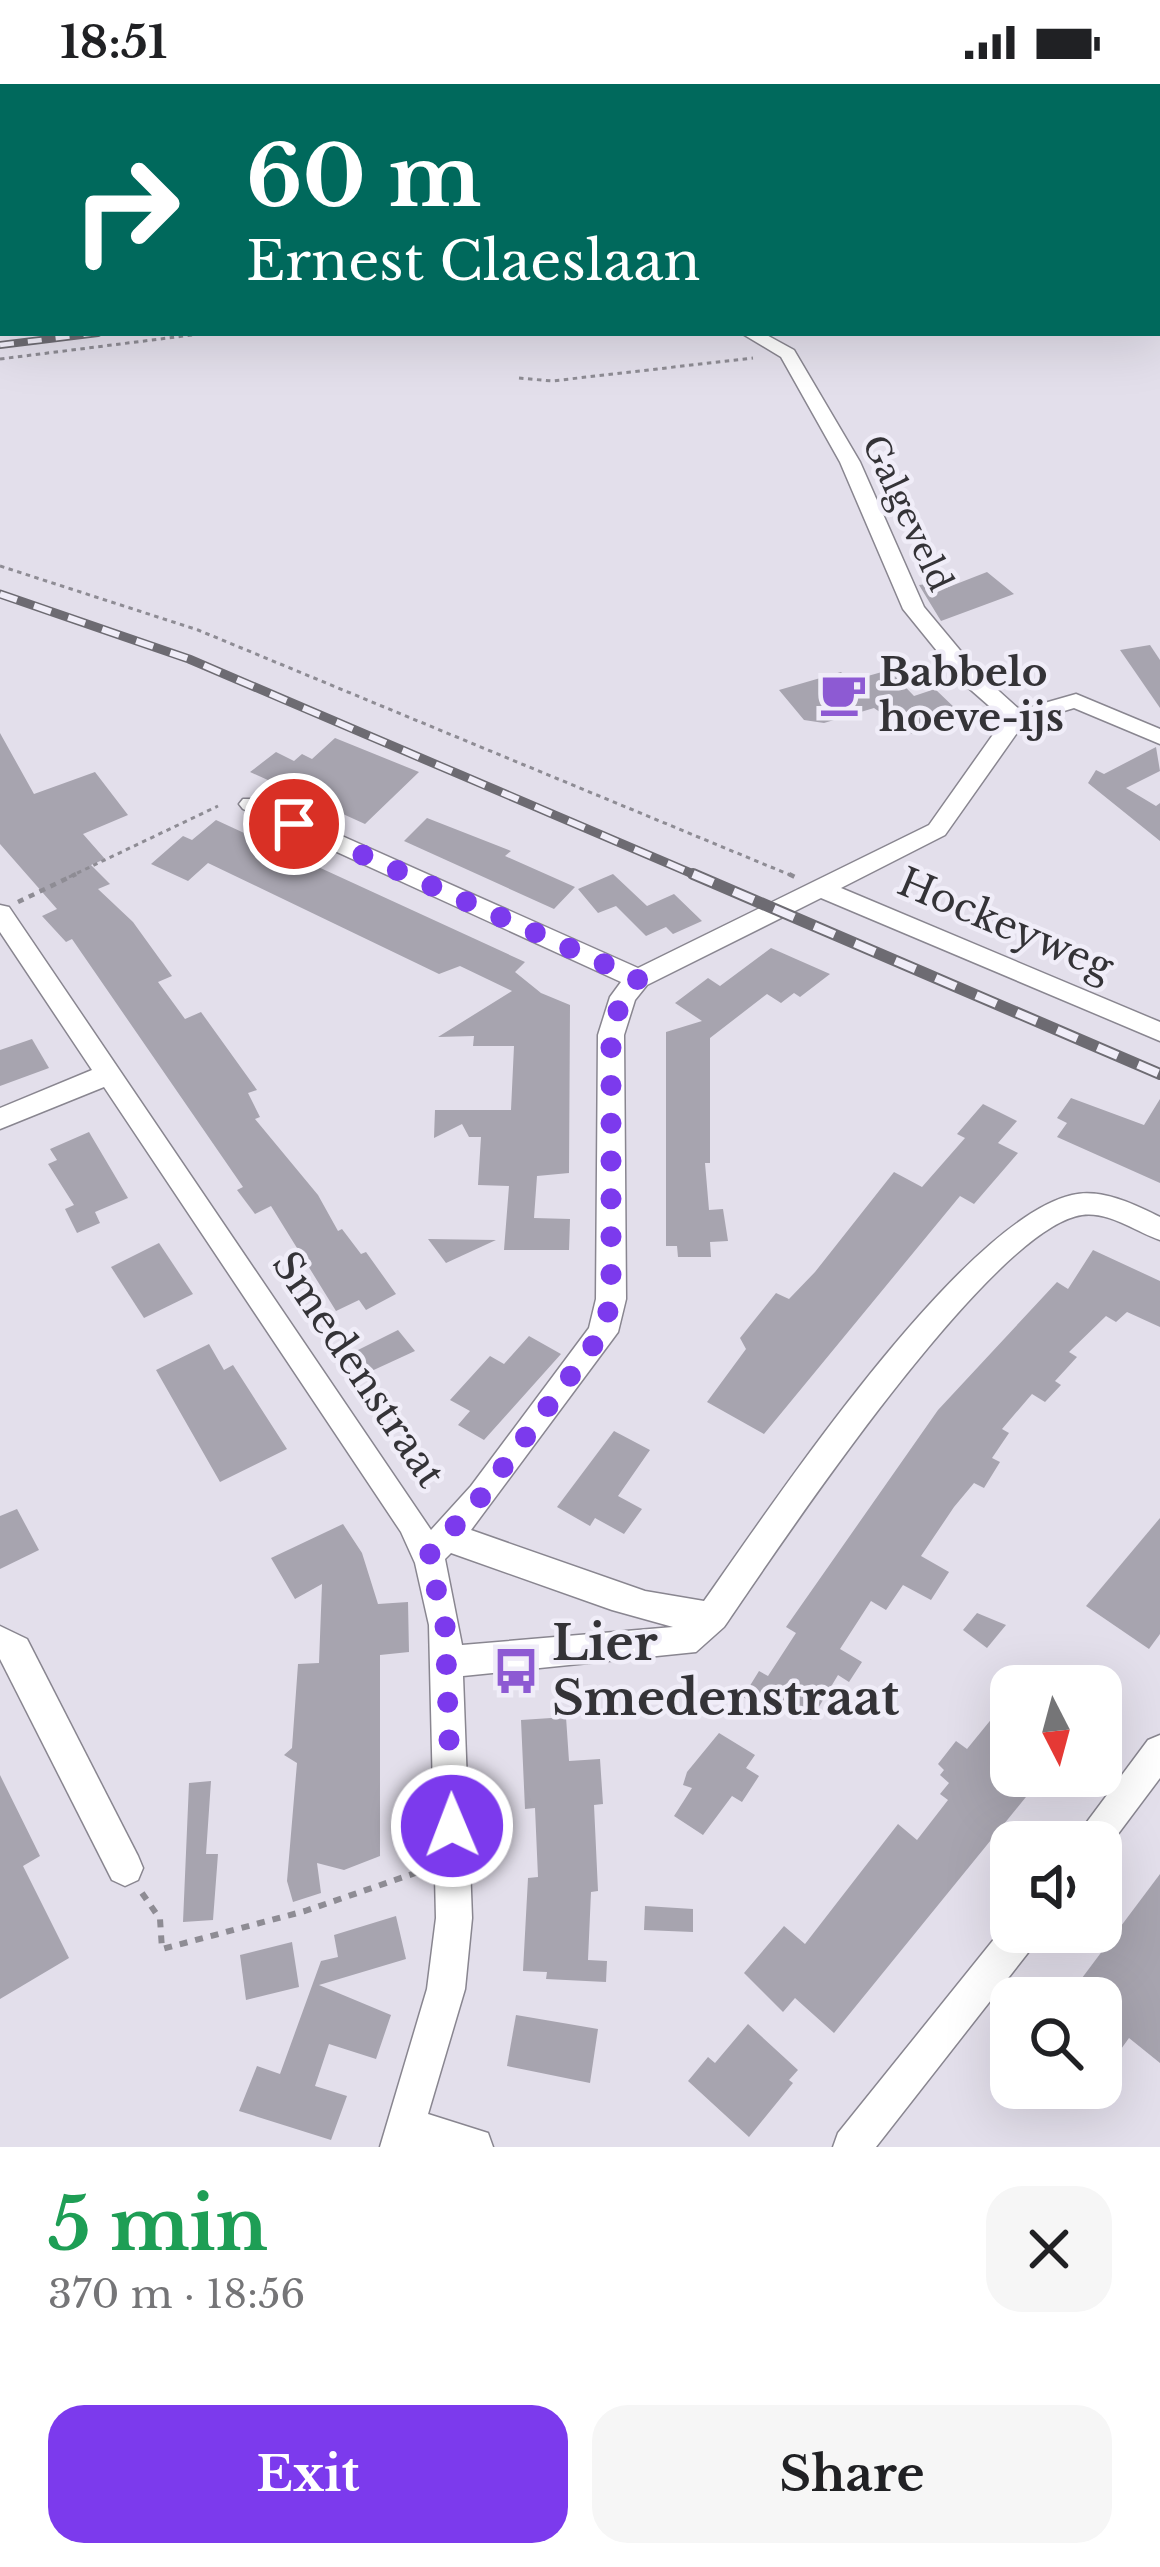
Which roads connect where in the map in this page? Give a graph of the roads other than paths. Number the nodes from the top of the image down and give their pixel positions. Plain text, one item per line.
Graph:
1 (755, 336) edge
2 (1016, 718) junction
3 (1160, 736) edge
4 (251, 804) dead end
5 (822, 889) junction
6 (0, 912) edge
7 (10, 948) edge
8 (638, 979) junction
9 (1160, 1032) edge
10 (110, 1074) junction
11 (0, 1119) edge
12 (1160, 1229) edge
13 (438, 1547) junction
14 (712, 1617) junction
15 (0, 1641) edge
16 (448, 1662) junction
17 (1160, 1751) edge
18 (1106, 1821) edge
19 (125, 1868) road end
20 (1004, 1953) edge
21 (402, 2137) edge
22 (474, 2147) edge
23 (852, 2147) edge

1 - 2 street, Galgeveld
2 - 3 street
2 - 5 street
4 - 8 street
5 - 8 street
5 - 9 street, Hockeyweg
6 - 7 street, Smedenstraat
7 - 10 street, Smedenstraat
8 - 13 street
10 - 11 street
10 - 13 street, Smedenstraat
12 - 14 street
13 - 14 street
13 - 16 street, Smedenstraat
14 - 16 street
15 - 19 street
16 - 21 street, Smedenstraat
17 - 18 street
20 - 23 street
21 - 22 street

